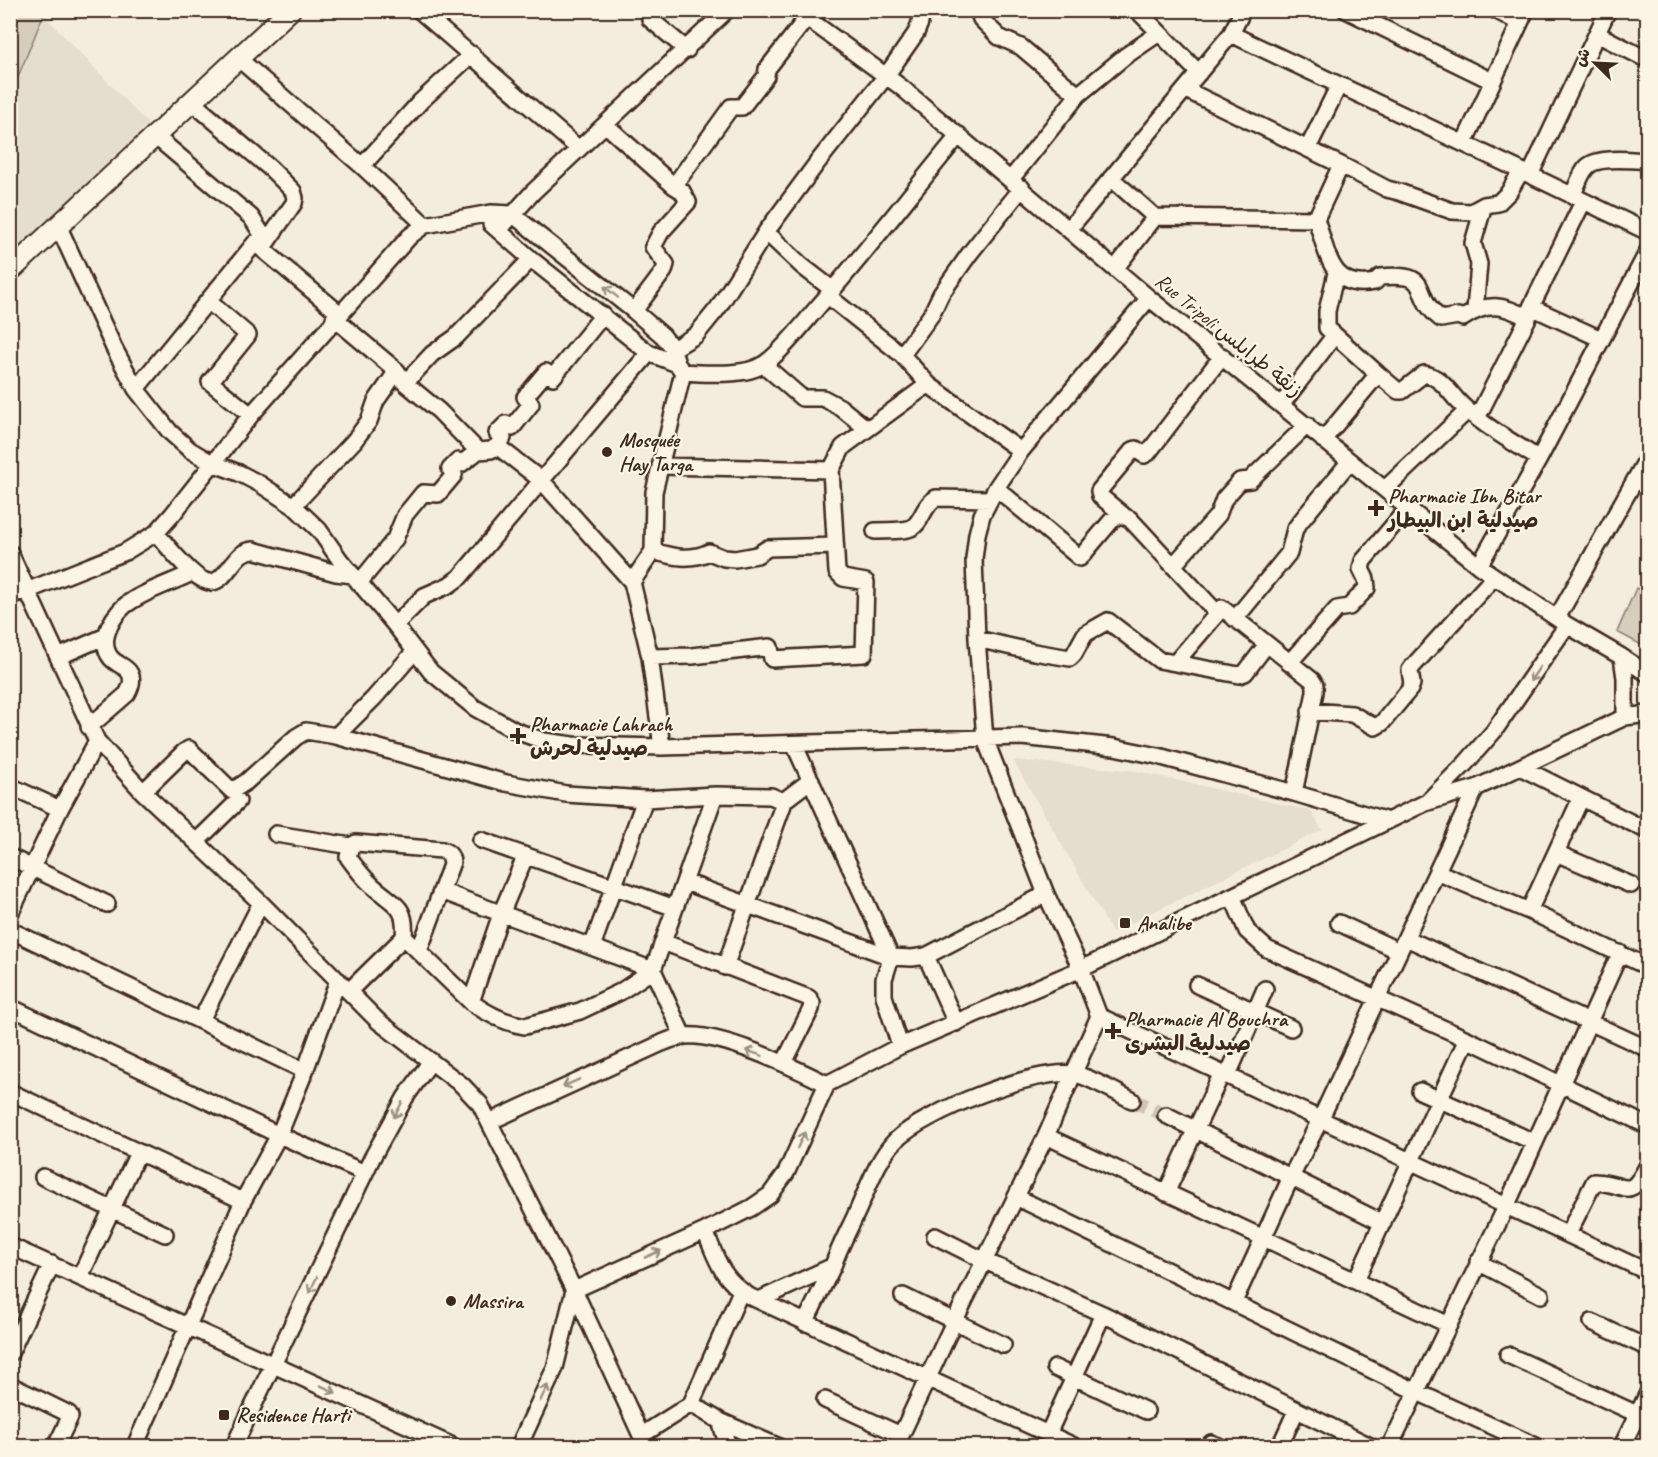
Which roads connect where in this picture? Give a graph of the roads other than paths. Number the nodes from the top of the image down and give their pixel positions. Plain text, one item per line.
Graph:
1 (290, 10) edge
2 (419, 10) edge
3 (727, 10) edge
4 (921, 10) edge
5 (978, 10) edge
6 (1137, 10) edge
7 (1243, 10) edge
8 (1346, 10) edge
9 (1495, 10) edge
10 (1608, 10) edge
11 (801, 15) edge
12 (1523, 17) edge
13 (650, 19) dead end
14 (1159, 33) junction
15 (1231, 34) junction
16 (1597, 34) junction
17 (687, 50) junction
18 (472, 54) junction
19 (239, 59) junction
20 (1647, 60) edge
21 (1199, 73) junction
22 (886, 76) junction
23 (1492, 81) junction
24 (1339, 85) junction
25 (1186, 90) junction
26 (1077, 95) junction
27 (192, 102) junction
28 (606, 125) junction
29 (958, 135) junction
30 (155, 136) junction
31 (1464, 143) junction
32 (1308, 148) junction
33 (579, 149) junction
34 (1647, 161) edge
35 (1341, 165) junction
36 (362, 166) junction
37 (1526, 173) junction
38 (1111, 178) junction
39 (1016, 184) junction
40 (674, 186) junction
41 (1578, 199) junction
42 (1484, 205) junction
43 (512, 214) junction
44 (478, 216) junction
45 (1155, 217) junction
46 (1316, 219) junction
47 (58, 225) junction
48 (426, 225) junction
49 (1069, 229) junction
50 (499, 230) junction
51 (766, 232) junction
52 (1647, 232) edge
53 (265, 246) junction
54 (1647, 251) edge
55 (563, 255) junction
56 (531, 259) junction
57 (1115, 269) junction
58 (10, 271) edge
59 (548, 271) junction
60 (1336, 273) junction
61 (830, 293) junction
62 (1149, 298) junction
63 (208, 301) junction
64 (1474, 310) junction
65 (634, 311) junction
66 (1530, 313) junction
67 (603, 315) junction
68 (337, 316) junction
69 (1334, 336) junction
70 (1601, 339) junction
71 (648, 353) junction
72 (902, 354) junction
73 (1222, 356) junction
74 (678, 362) junction
75 (764, 365) junction
76 (1378, 374) junction
77 (401, 377) junction
78 (929, 385) junction
79 (136, 389) junction
80 (1282, 404) junction
81 (251, 415) junction
82 (1472, 415) junction
83 (1307, 425) junction
84 (866, 428) junction
85 (1323, 440) junction
86 (497, 446) junction
87 (478, 451) junction
88 (1022, 451) junction
89 (1647, 457) edge
90 (1539, 459) junction
91 (1350, 461) junction
92 (212, 463) junction
93 (660, 466) junction
94 (831, 470) junction
95 (541, 480) junction
96 (1385, 489) junction
97 (993, 494) junction
98 (294, 506) junction
99 (1408, 508) junction
100 (1123, 515) junction
101 (875, 531) dead end
102 (156, 533) junction
103 (835, 546) junction
104 (653, 551) junction
105 (10, 553) edge
106 (1173, 566) junction
107 (1479, 566) junction
108 (192, 573) junction
109 (1494, 577) junction
110 (356, 579) junction
111 (632, 582) junction
112 (29, 590) junction
113 (10, 595) edge
114 (1217, 612) junction
115 (1235, 619) junction
116 (1562, 621) junction
117 (395, 625) junction
118 (106, 636) junction
119 (977, 639) junction
120 (1267, 644) junction
121 (414, 652) junction
122 (58, 657) junction
123 (650, 657) junction
124 (1622, 657) junction
125 (1175, 663) junction
126 (1289, 663) junction
127 (1647, 674) edge
128 (1310, 711) junction
129 (1647, 714) edge
130 (1625, 717) junction
131 (89, 727) junction
132 (336, 736) junction
133 (985, 739) junction
134 (97, 741) junction
135 (794, 744) junction
136 (662, 747) junction
137 (1520, 767) junction
138 (811, 780) junction
139 (10, 786) edge
140 (1476, 788) junction
141 (143, 792) junction
142 (1293, 793) junction
143 (715, 795) junction
144 (1581, 798) junction
145 (645, 799) junction
146 (238, 801) dead end
147 (782, 802) junction
148 (1425, 803) junction
149 (60, 809) junction
150 (1388, 821) junction
151 (1647, 831) edge
152 (276, 834) dead end
153 (481, 840) dead end
154 (196, 842) junction
155 (351, 846) junction
156 (1556, 852) junction
157 (10, 857) edge
158 (525, 857) junction
159 (32, 867) junction
160 (1437, 872) junction
161 (684, 882) junction
162 (614, 885) junction
163 (1631, 885) dead end
164 (441, 891) junction
165 (1046, 894) junction
166 (1232, 896) junction
167 (261, 903) junction
168 (107, 904) dead end
169 (748, 906) junction
170 (675, 908) junction
171 (1529, 911) junction
172 (10, 914) edge
173 (501, 914) junction
174 (1340, 922) dead end
175 (10, 930) edge
176 (404, 937) junction
177 (663, 942) junction
178 (1403, 945) junction
179 (592, 947) junction
180 (419, 951) junction
181 (1620, 953) junction
182 (926, 956) junction
183 (891, 957) junction
184 (725, 967) junction
185 (1647, 967) edge
186 (1081, 969) junction
187 (653, 970) junction
188 (343, 985) junction
189 (1197, 985) dead end
190 (1265, 989) dead end
191 (1377, 1000) junction
192 (471, 1002) junction
193 (10, 1007) edge
194 (1255, 1012) junction
195 (1099, 1016) junction
196 (201, 1020) junction
197 (956, 1023) junction
198 (1590, 1023) junction
199 (1291, 1028) dead end
200 (683, 1036) junction
201 (1467, 1039) junction
202 (900, 1046) junction
203 (1647, 1049) edge
204 (431, 1061) junction
205 (784, 1063) junction
206 (305, 1071) junction
207 (1075, 1074) junction
208 (1225, 1074) junction
209 (827, 1084) junction
210 (1562, 1085) junction
211 (1420, 1090) dead end
212 (10, 1092) edge
213 (1439, 1099) junction
214 (1132, 1100) tunnel mouth
215 (1166, 1115) tunnel mouth
216 (1321, 1118) junction
217 (489, 1122) junction
218 (1647, 1126) edge
219 (1195, 1128) junction
220 (279, 1135) junction
221 (1046, 1136) junction
222 (1534, 1142) junction
223 (138, 1152) junction
224 (1412, 1161) junction
225 (1647, 1165) edge
226 (365, 1173) junction
227 (43, 1177) dead end
228 (1290, 1177) junction
229 (1166, 1192) junction
230 (1016, 1197) junction
231 (243, 1201) junction
232 (1506, 1207) junction
233 (112, 1208) junction
234 (1383, 1223) junction
235 (705, 1231) junction
236 (165, 1234) dead end
237 (1568, 1234) junction
238 (935, 1236) dead end
239 (1264, 1238) junction
240 (10, 1246) edge
241 (985, 1261) junction
242 (1478, 1263) junction
243 (52, 1264) junction
244 (833, 1266) junction
245 (1647, 1272) edge
246 (80, 1277) junction
247 (1356, 1280) junction
248 (574, 1290) junction
249 (741, 1291) junction
250 (1541, 1295) dead end
251 (903, 1296) dead end
252 (759, 1300) junction
253 (1234, 1302) junction
254 (1103, 1314) junction
255 (954, 1322) junction
256 (1592, 1322) dead end
257 (806, 1323) junction
258 (1449, 1325) junction
259 (188, 1326) junction
260 (1004, 1345) dead end
261 (1647, 1348) edge
262 (10, 1353) edge
263 (1508, 1355) dead end
264 (274, 1365) junction
265 (1055, 1368) dead end
266 (1075, 1376) junction
267 (927, 1379) junction
268 (10, 1385) edge
269 (1417, 1392) junction
270 (1647, 1393) edge
271 (825, 1400) dead end
272 (691, 1404) junction
273 (1146, 1411) dead end
274 (1296, 1411) junction
275 (1637, 1414) junction
276 (720, 1421) junction
277 (1048, 1434) junction
278 (644, 1441) edge
279 (899, 1441) edge
280 (56, 1446) edge
281 (135, 1446) edge
282 (234, 1446) edge
283 (453, 1446) edge
284 (519, 1446) edge
285 (728, 1446) edge
286 (777, 1446) edge
287 (1074, 1446) edge
288 (1280, 1446) edge
289 (1370, 1446) edge
290 (1390, 1446) edge
291 (1536, 1446) edge
292 (1622, 1446) edge

1 - 19 main road
2 - 18 street
3 - 17 street
4 - 22 street
5 - 26 street
6 - 14 street
7 - 15 street
8 - 23 street
9 - 12 street
10 - 16 street
11 - 22 street, Rue Tripoli زنقة طرابلس
11 - 40 street
12 - 23 street
13 - 17 street
14 - 21 street
14 - 26 street
15 - 21 street
15 - 24 street
16 - 20 street
16 - 37 street
17 - 28 street
18 - 33 street
18 - 36 street
19 - 27 main road
19 - 36 street
21 - 25 street
22 - 29 street, Rue Tripoli زنقة طرابلس
22 - 51 street
23 - 31 street
24 - 31 street
24 - 32 street
25 - 32 street
25 - 38 street
26 - 39 street
27 - 30 main road
27 - 53 street
28 - 33 street
28 - 40 street
29 - 39 street, Rue Tripoli زنقة طرابلس
29 - 61 street
30 - 47 main road
30 - 53 street
31 - 37 street
32 - 35 street
33 - 43 street
34 - 41 street
35 - 42 street
35 - 46 street
36 - 48 street
37 - 41 street
37 - 42 street
38 - 45 street
38 - 49 street
39 - 49 street, Rue Tripoli زنقة طرابلس
39 - 72 street
40 - 65 street
41 - 52 street
41 - 66 street
42 - 64 street
43 - 44 street
43 - 50 street
43 - 55 street
44 - 48 street
44 - 50 street
45 - 46 street
45 - 57 street
46 - 60 street
47 - 58 main road
47 - 79 street
48 - 68 street
49 - 57 street, Rue Tripoli زنقة طرابلس
50 - 56 street
51 - 61 street
51 - 74 street
53 - 63 street
53 - 68 street
54 - 70 street
55 - 59 street
65 -> 55 street
56 - 59 street
56 - 77 street
57 - 62 street, Rue Tripoli زنقة طرابلس
59 - 67 street
60 - 64 street
60 - 69 street
61 - 72 street
61 - 75 street
62 - 73 street, Rue Tripoli زنقة طرابلس
62 - 88 street
63 - 79 street
63 - 81 street
64 - 66 street
65 - 74 street
66 - 70 street
66 - 82 street
67 - 71 street
67 - 86 street
68 - 77 street
68 - 81 street
69 - 76 street
69 - 80 street
70 - 90 street
71 - 74 street
71 - 95 street
72 - 78 street
73 - 80 street, Rue Tripoli زنقة طرابلس
73 - 100 street
74 - 75 street
74 - 93 street
75 - 84 street
76 - 82 street
76 - 85 street
77 - 87 street
77 - 98 street
78 - 84 street
78 - 88 street
79 - 92 street
80 - 83 street, Rue Tripoli زنقة طرابلس
81 - 92 street
82 - 90 street
82 - 96 street
83 - 85 street, Rue Tripoli زنقة طرابلس
83 - 106 street
84 - 94 street
85 - 91 street, Rue Tripoli زنقة طرابلس
86 - 87 street
86 - 95 street
87 - 110 street
88 - 97 street
89 - 116 street
90 - 107 street
91 - 96 street, Rue Tripoli زنقة طرابلس
91 - 115 street
92 - 98 street
92 - 102 street
93 - 94 street
93 - 104 street
94 - 103 street
95 - 111 street
95 - 117 street
96 - 99 street, Rue Tripoli زنقة طرابلس
97 - 100 street
97 - 101 street
97 - 119 street
98 - 110 street
99 - 107 street, Rue Tripoli زنقة طرابلس
99 - 126 street
100 - 106 street
102 - 108 street
102 - 112 street
103 - 104 street
103 - 123 street
104 - 111 street
105 - 112 street
106 - 114 street
107 - 109 street, Rue Tripoli زنقة طرابلس
108 - 110 street
108 - 118 street
109 - 116 street, Rue Tripoli زنقة طرابلس
109 - 128 street
110 - 117 street
111 - 123 street
112 - 113 street
112 - 122 street
114 - 115 street
114 - 125 street
115 - 120 street
116 - 124 street, Rue Tripoli زنقة طرابلس
116 -> 148 street
117 - 121 street
118 - 122 street
118 - 131 street
119 - 125 street
119 - 133 street
120 - 125 street
120 - 126 street
121 - 132 street
121 - 136 street
122 - 131 street
123 - 136 street
124 - 127 street, Rue Tripoli زنقة طرابلس
124 - 130 street
126 - 128 street
128 - 142 street
129 - 130 street
130 - 137 street
131 - 134 street
132 - 141 street
132 - 145 street
133 - 135 street
133 - 142 street
133 - 165 street
134 - 141 street
134 - 149 street
135 - 136 street
135 - 138 street
137 - 140 street
137 - 144 street
138 - 147 street
138 - 183 street
139 - 149 street
140 - 148 street
140 - 160 street
141 - 154 street
142 - 150 street
143 - 145 street
143 - 147 street
143 - 161 street
144 - 151 street
144 - 156 street
145 - 162 street
146 - 154 street
147 - 169 street
148 - 150 street
149 - 159 street
150 - 166 street
152 - 155 street
153 - 158 street
154 - 167 street
155 - 164 street
155 - 176 street
156 - 163 street
156 - 171 street
157 - 159 street
158 - 162 street
158 - 173 street
159 - 168 street
159 - 172 street
160 - 171 street
160 - 178 street
161 - 169 street
161 - 170 street
162 - 170 street
162 - 179 street
164 - 173 street
164 - 180 street
165 - 182 street
165 - 186 street
166 - 186 street
166 - 191 street
167 - 188 street
167 - 196 street
169 - 183 street
169 - 184 street
170 - 177 street
171 - 181 street
173 - 179 street
173 - 192 street
174 - 178 street
175 - 196 street
176 - 180 street
176 - 188 street
177 - 184 street
177 - 187 street
178 - 191 street
178 - 198 street
179 - 187 street
180 - 192 street
181 - 185 street
181 - 198 street
182 - 183 street
182 - 197 street
183 - 202 street
184 - 205 street
186 - 195 street
186 - 197 street
187 - 192 street
187 - 200 street
188 - 204 street
188 - 206 street
189 - 194 street
190 - 194 street
191 - 201 street
191 - 216 street
193 - 220 street
194 - 199 street
194 - 208 street
195 - 207 street
195 - 208 street
196 - 206 street
197 - 202 street
198 - 203 street
198 - 210 street
205 -> 200 street
200 -> 217 street
201 - 210 street
201 - 213 street
202 - 209 street
204 - 217 street
204 -> 226 street
205 - 209 street
206 - 220 street
207 - 214 street
207 - 221 street
207 - 244 street
208 - 216 street
208 - 219 street
235 -> 209 street
210 - 218 street
210 - 222 street
211 - 213 street
212 - 223 street
213 - 222 street
213 - 224 street
215 - 219 street
216 - 224 street
216 - 228 street
217 - 248 street
219 - 228 street
219 - 229 street
220 - 226 street
220 - 231 street
221 - 229 street
221 - 230 street
222 - 232 street
223 - 231 street
223 - 233 street
224 - 232 street
224 - 234 street
225 - 237 street
226 -> 264 street
227 - 233 street
228 - 234 street
228 - 239 street
229 - 239 street
230 - 241 street
230 - 253 street
231 - 259 street
232 - 237 street
232 - 242 street
233 - 236 street
233 - 246 street
234 - 247 street
248 -> 235 street
235 - 249 street
237 - 245 street
238 - 241 street
239 - 247 street
239 - 253 street
240 - 243 street
241 - 254 street
241 - 255 street
242 - 250 street
242 - 258 street
243 - 246 street
243 - 262 street
244 - 252 street
244 - 257 street
246 - 259 street
247 - 258 street
248 - 278 street
284 -> 248 street
249 - 252 street
249 - 272 street
251 - 255 street
252 - 257 street
253 - 269 street
254 - 266 street
254 - 274 street
255 - 260 street
255 - 267 street
256 - 261 street
257 - 267 street
258 - 269 street
259 - 264 street
259 - 281 street
263 - 275 street
264 - 282 street
264 -> 283 street
265 - 266 street
266 - 273 street
266 - 277 street
267 - 277 street
267 - 279 street
268 - 280 street
269 - 290 street
269 - 291 street
270 - 275 street
271 - 279 street
272 - 276 street
272 - 278 street
274 - 288 street
274 - 289 street
275 - 292 street
276 - 285 street
276 - 286 street
277 - 287 street

